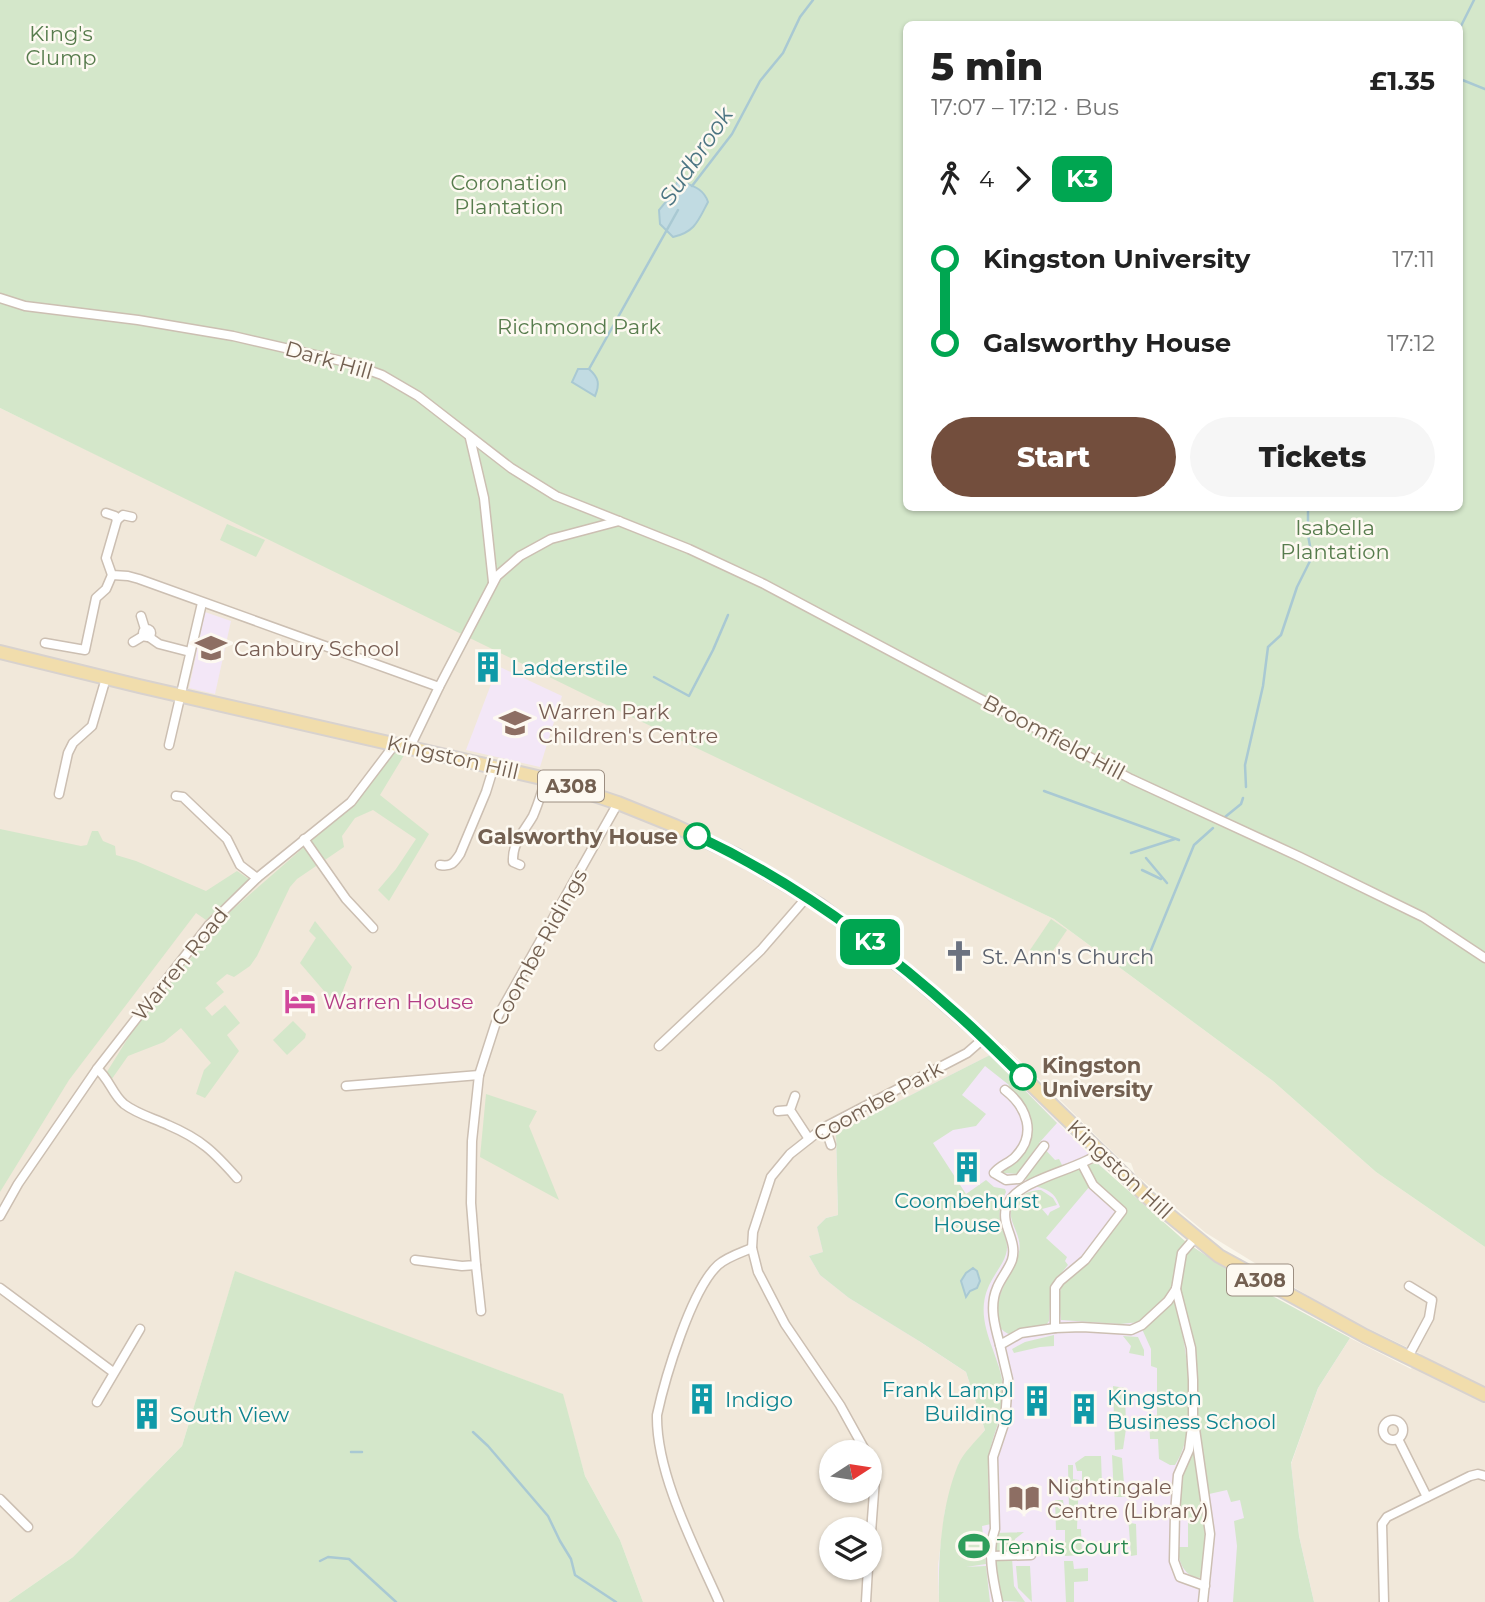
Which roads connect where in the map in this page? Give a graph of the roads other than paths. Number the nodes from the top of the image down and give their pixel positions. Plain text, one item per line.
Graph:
1 (0, 298) edge
2 (470, 438) junction
3 (106, 513) dead end
4 (132, 517) dead end
5 (117, 520) junction
6 (620, 521) junction
7 (114, 575) junction
8 (493, 582) junction
9 (202, 603) junction
10 (141, 616) dead end
11 (146, 634) junction
12 (133, 642) dead end
13 (45, 643) dead end
14 (0, 652) edge
15 (190, 652) junction
16 (106, 678) junction
17 (439, 687) junction
18 (181, 696) junction
19 (395, 744) junction
20 (169, 745) dead end
21 (410, 747) junction
22 (494, 766) junction
23 (546, 779) junction
24 (59, 794) dead end
25 (176, 796) dead end
26 (618, 803) junction
27 (304, 839) junction
28 (440, 865) dead end
29 (520, 866) dead end
30 (257, 878) junction
31 (807, 897) junction
32 (373, 928) dead end
33 (1485, 958) edge
34 (983, 1039) junction
35 (659, 1046) dead end
36 (97, 1069) junction
37 (479, 1075) junction
38 (346, 1086) dead end
39 (1005, 1090) dead end
40 (795, 1096) dead end
41 (790, 1110) junction
42 (778, 1111) dead end
43 (825, 1127) junction
44 (809, 1139) junction
45 (831, 1145) dead end
46 (1044, 1146) dead end
47 (1100, 1153) junction
48 (1082, 1164) junction
49 (237, 1178) dead end
50 (1020, 1178) junction
51 (1026, 1187) junction
52 (0, 1216) edge
53 (1195, 1238) junction
54 (752, 1248) junction
55 (415, 1260) dead end
56 (476, 1265) junction
57 (1409, 1286) dead end
58 (0, 1288) edge
59 (1176, 1289) junction
60 (481, 1311) dead end
61 (1055, 1328) junction
62 (140, 1329) dead end
63 (1000, 1345) junction
64 (1405, 1355) junction
65 (113, 1372) junction
66 (1485, 1395) edge
67 (97, 1402) dead end
68 (1193, 1419) junction
69 (1398, 1439) dead end
70 (859, 1440) edge
71 (1485, 1476) edge
72 (1427, 1497) junction
73 (0, 1499) edge
74 (28, 1527) dead end
75 (1031, 1555) dead end
76 (992, 1556) junction
77 (867, 1580) edge
78 (1205, 1586) junction
79 (719, 1602) edge
80 (866, 1602) edge
81 (998, 1602) edge
82 (1203, 1602) edge
83 (1384, 1602) edge

1 - 2 street, Dark Hill
2 - 6 street, Dark Hill
2 - 8 street
3 - 5 street
4 - 5 street
5 - 7 street
6 - 8 street
6 - 33 street, Broomfield Hill
7 - 9 street
7 - 13 street
8 - 17 street
9 - 15 street
9 - 17 street
10 - 11 street
11 - 12 street
11 - 15 street
14 - 16 main road, Kingston Hill / A308
15 - 18 street
16 - 18 main road, Kingston Hill / A308
16 - 24 street
17 - 21 street
18 - 19 main road, Kingston Hill / A308
18 - 20 street
19 - 21 main road, Kingston Hill / A308
19 - 27 street, Warren Road
21 - 22 main road, Kingston Hill / A308
22 - 23 main road, Kingston Hill / A308
22 - 28 street
23 - 26 main road, Kingston Hill / A308
23 - 29 street
25 - 30 street
26 - 31 main road, Kingston Hill / A308
26 - 37 street, Coombe Ridings
27 - 30 street, Warren Road
27 - 32 street
30 - 36 street, Warren Road
31 - 34 main road, Kingston Hill / A308
31 - 35 street
34 - 43 street, Coombe Park
34 - 47 main road, Kingston Hill / A308
36 - 49 street
36 - 52 street, Warren Road
37 - 38 street
37 - 56 street, Coombe Ridings
39 - 50 street
40 - 41 street
41 - 42 street
41 - 44 street
43 - 44 street, Coombe Park
43 - 45 street
44 - 54 street, Coombe Park
46 - 50 street
47 - 48 street
47 - 53 main road, Kingston Hill / A308
48 - 51 street
48 - 61 street
50 - 51 street
51 - 63 street
53 - 59 street
53 - 64 main road, Kingston Hill / A308
54 - 70 street, Coombe Park
54 - 79 street
55 - 56 street
56 - 60 street, Coombe Ridings
57 - 64 street
58 - 65 street
59 - 61 street
59 - 68 street
61 - 63 street
62 - 65 street
63 - 76 street
64 - 66 main road, A308
65 - 67 street
68 - 78 street
68 - 78 street
69 - 72 street
71 - 72 street
72 - 83 street
73 - 74 street
75 - 76 street
76 - 81 street
77 - 80 street
78 - 82 street

